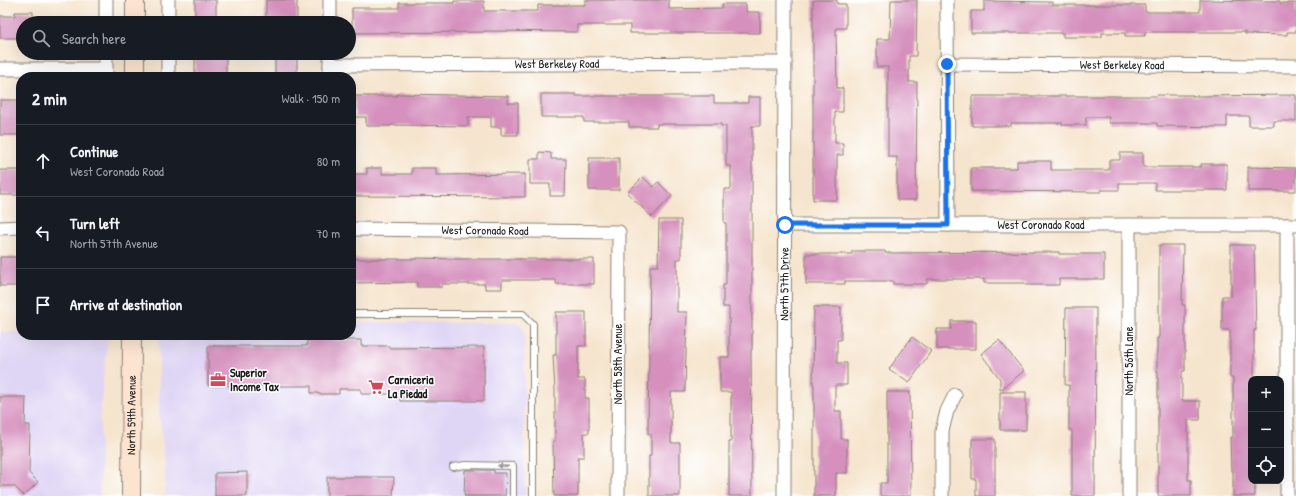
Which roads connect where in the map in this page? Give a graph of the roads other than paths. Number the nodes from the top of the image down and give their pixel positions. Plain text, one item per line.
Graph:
1 (106, 0) edge
2 (135, 0) edge
3 (168, 0) edge
4 (330, 0) edge
5 (785, 0) edge
6 (947, 0) edge
7 (106, 16) edge
8 (135, 16) edge
9 (168, 16) edge
10 (330, 16) edge
11 (106, 60) edge
12 (135, 60) edge
13 (168, 60) edge
14 (785, 63) junction
15 (947, 64) junction
16 (330, 65) edge
17 (1296, 66) edge
18 (0, 69) edge
19 (80, 72) edge
20 (106, 72) edge
21 (135, 72) edge
22 (168, 72) edge
23 (785, 225) junction
24 (948, 225) junction
25 (1129, 225) junction
26 (1291, 225) edge
27 (16, 227) edge
28 (0, 228) edge
29 (356, 229) edge
30 (618, 232) joint
31 (356, 314) edge
32 (132, 340) edge
33 (955, 396) dead end
34 (453, 467) dead end
35 (130, 496) edge
36 (513, 496) edge
37 (533, 496) edge
38 (618, 496) edge
39 (784, 496) edge
40 (942, 496) edge
41 (1129, 496) edge
42 (1287, 496) edge

1 - 7 street
2 - 8 main road
3 - 9 street
4 - 10 street
5 - 14 street, North 57th Drive
6 - 15 street
11 - 20 street
12 - 21 main road
13 - 22 street
14 - 16 street, West Berkeley Road
14 - 23 street, North 57th Drive
15 - 17 street, West Berkeley Road
15 - 24 street
18 - 19 street
23 - 24 street, West Coronado Road
23 - 39 street, North 57th Drive
24 - 25 street, West Coronado Road
25 - 26 street, West Coronado Road
25 - 41 street, North 56th Lane
26 - 42 street
27 - 28 street
29 - 30 street, West Coronado Road
30 - 38 street, North 58th Avenue
31 - 37 lane
32 - 35 main road, North 59th Avenue
33 - 40 street
36 -> 34 lane

